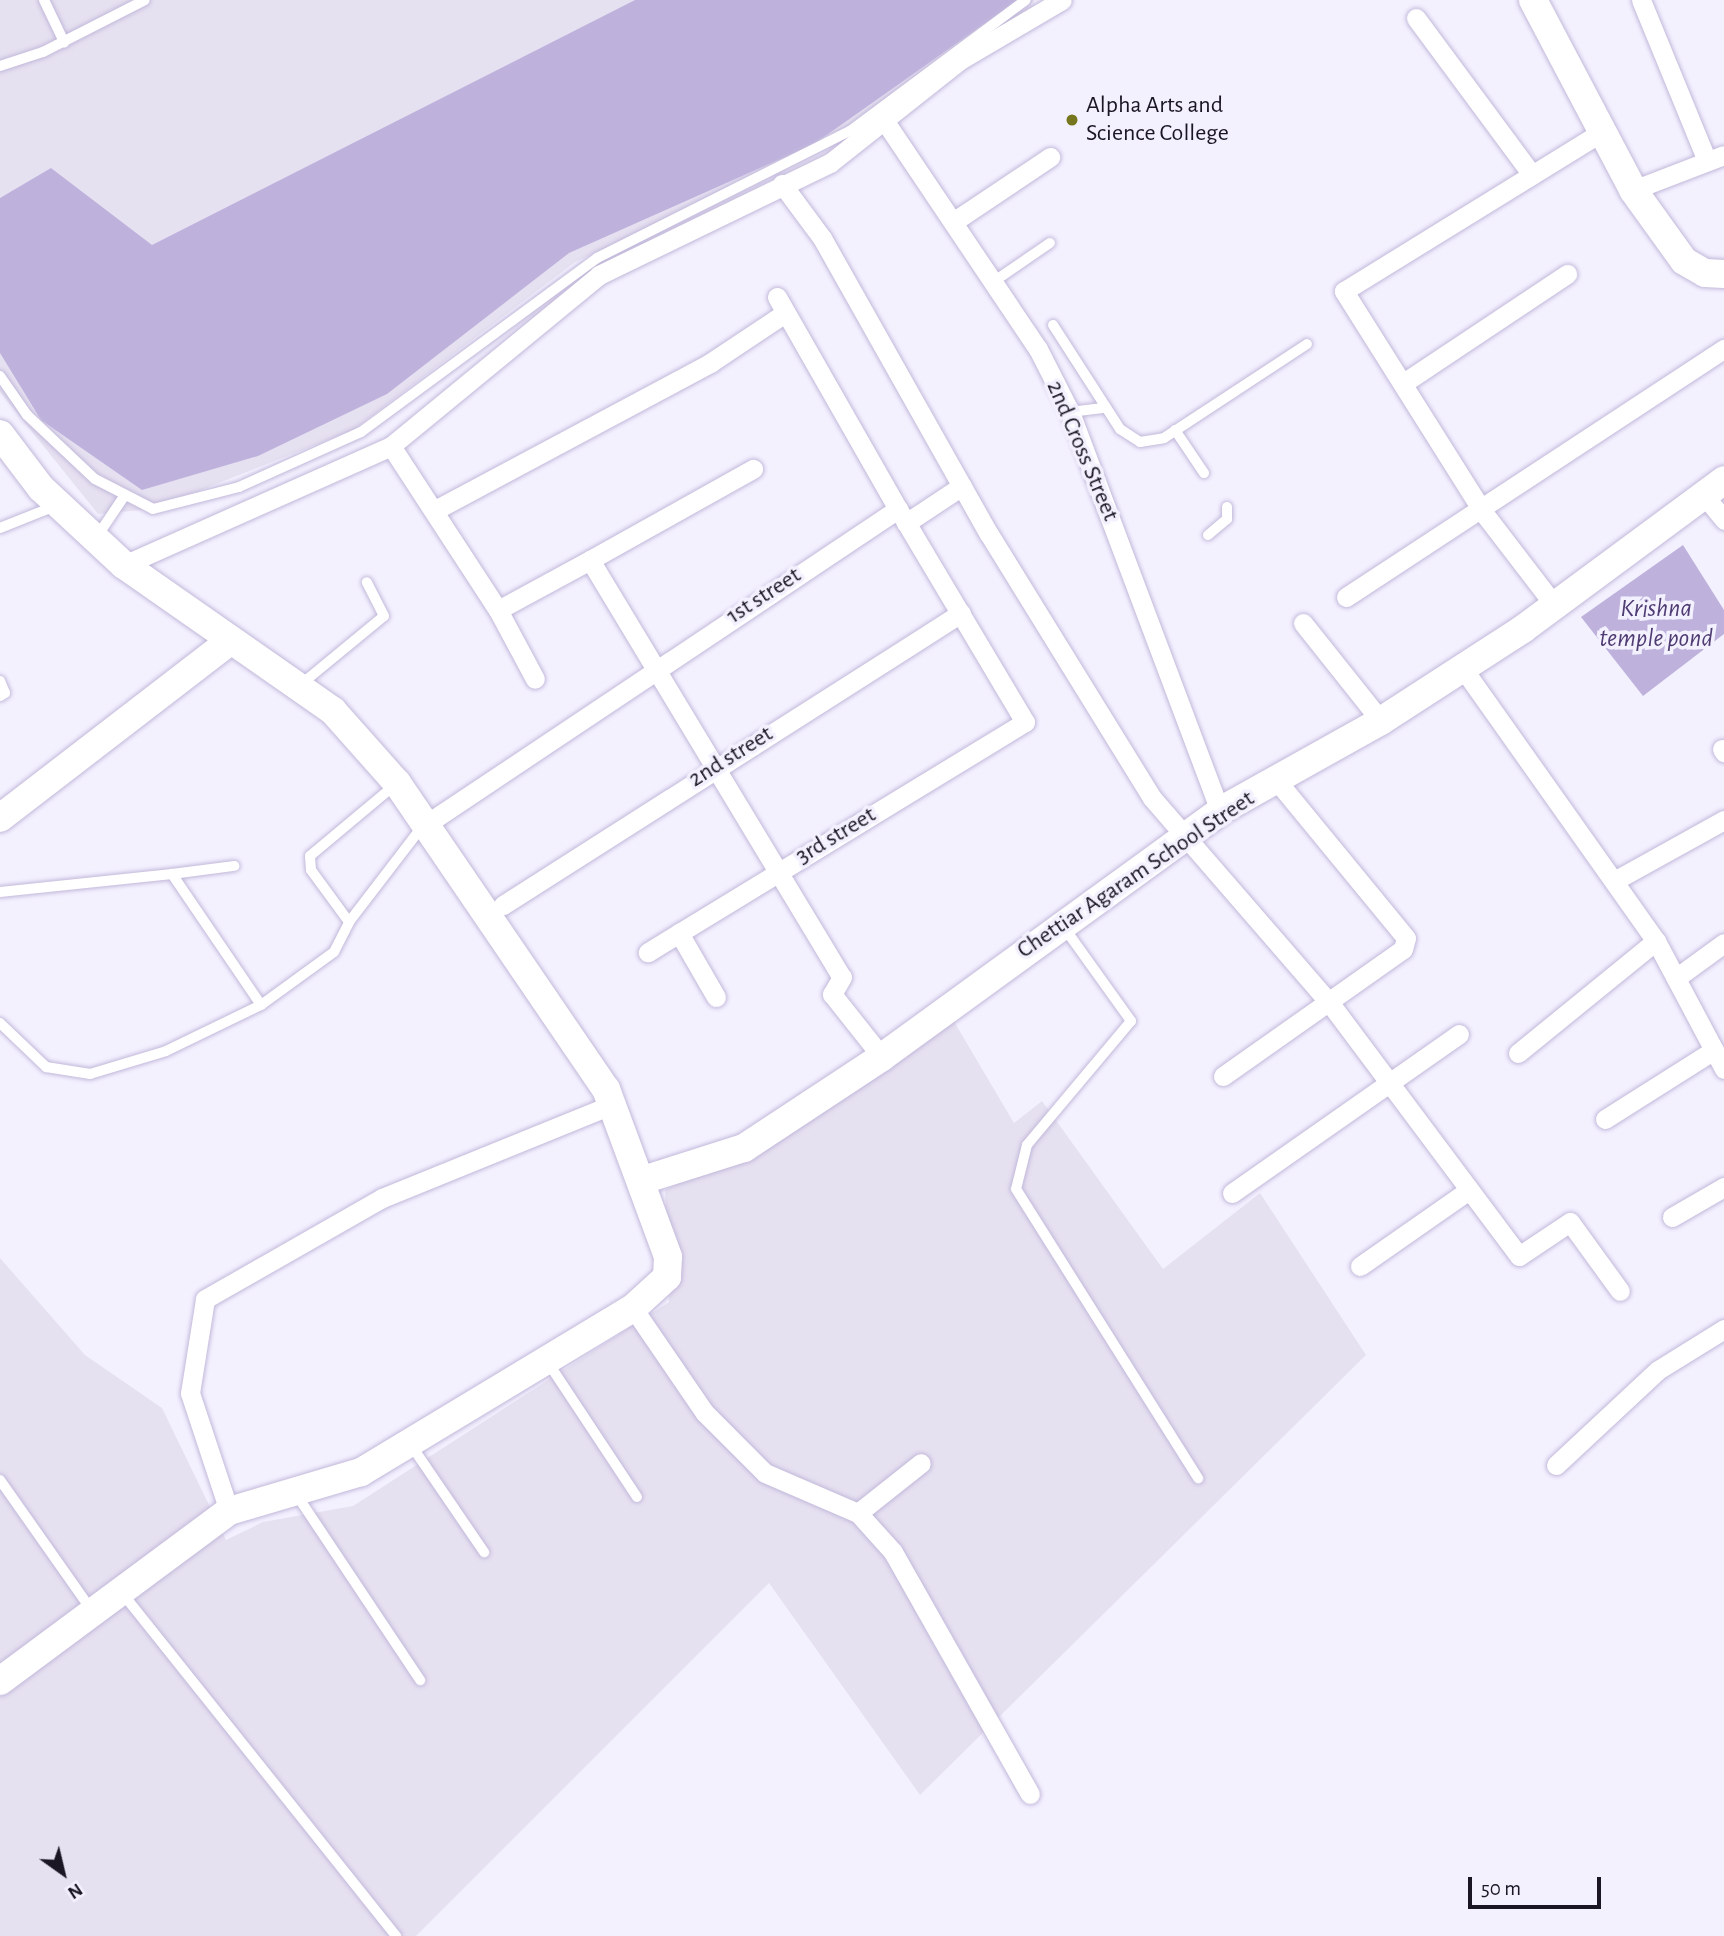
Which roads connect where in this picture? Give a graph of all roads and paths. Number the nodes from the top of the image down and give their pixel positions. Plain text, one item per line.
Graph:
1 (44, 0) edge
2 (145, 0) edge
3 (1026, 0) edge
4 (1062, 0) edge
5 (1533, 0) edge
6 (1641, 0) edge
7 (1416, 18) dead end
8 (64, 42) junction
9 (0, 66) edge
10 (884, 120) junction
11 (1601, 132) junction
12 (1050, 157) dead end
13 (1716, 158) edge
14 (1532, 175) junction
15 (782, 184) junction
16 (1633, 190) junction
17 (953, 222) junction
18 (1050, 243) dead end
19 (1567, 274) dead end
20 (1724, 274) edge
21 (993, 282) junction
22 (1053, 325) dead end
23 (1307, 344) dead end
24 (1724, 349) edge
25 (0, 376) edge
26 (1405, 382) junction
27 (1105, 408) junction
28 (1070, 412) junction
29 (1175, 430) junction
30 (0, 434) edge
31 (391, 446) junction
32 (753, 469) dead end
33 (1204, 473) dead end
34 (962, 486) junction
35 (1714, 487) edge
36 (125, 495) junction
37 (59, 505) junction
38 (1227, 507) dead end
39 (437, 509) junction
40 (1483, 512) junction
41 (902, 516) junction
42 (1724, 520) edge
43 (0, 528) edge
44 (1208, 535) dead end
45 (96, 539) junction
46 (590, 560) junction
47 (124, 565) junction
48 (367, 582) dead end
49 (1346, 597) dead end
50 (1555, 606) junction
51 (498, 610) junction
52 (961, 613) junction
53 (1303, 623) dead end
54 (230, 641) junction
55 (653, 669) junction
56 (1464, 670) junction
57 (535, 679) dead end
58 (0, 681) edge
59 (299, 686) junction
60 (0, 696) edge
61 (1381, 721) junction
62 (713, 768) junction
63 (1277, 780) junction
64 (397, 783) junction
65 (1220, 811) junction
66 (0, 818) edge
67 (1724, 820) edge
68 (425, 825) junction
69 (1189, 834) junction
70 (234, 866) dead end
71 (777, 872) junction
72 (172, 874) junction
73 (1614, 881) junction
74 (0, 892) edge
75 (503, 905) dead end
76 (349, 922) junction
77 (1061, 922) junction
78 (679, 933) junction
79 (1656, 941) junction
80 (1724, 943) edge
81 (648, 952) dead end
82 (1676, 978) junction
83 (716, 997) dead end
84 (1329, 1002) junction
85 (261, 1005) junction
86 (0, 1023) edge
87 (1460, 1034) dead end
88 (1714, 1049) junction
89 (1518, 1053) dead end
90 (882, 1057) junction
91 (1724, 1069) edge
92 (1223, 1076) dead end
93 (1390, 1083) junction
94 (613, 1104) junction
95 (1605, 1119) dead end
96 (643, 1180) junction
97 (1724, 1187) edge
98 (1469, 1190) junction
99 (1231, 1193) dead end
100 (1672, 1217) dead end
101 (1360, 1266) dead end
102 (1620, 1292) dead end
103 (633, 1308) junction
104 (1724, 1329) edge
105 (547, 1360) junction
106 (411, 1445) junction
107 (921, 1463) dead end
108 (1556, 1465) dead end
109 (1198, 1478) dead end
110 (0, 1480) edge
111 (294, 1492) junction
112 (637, 1497) dead end
113 (229, 1511) junction
114 (858, 1513) junction
115 (484, 1552) dead end
116 (120, 1591) junction
117 (93, 1611) junction
118 (420, 1680) dead end
119 (0, 1681) edge
120 (1030, 1794) dead end
121 (396, 1936) edge

1 - 8 lane
2 - 8 lane
3 - 36 lane
4 - 10 street
5 - 11 street
6 - 13 street
7 - 14 street
8 - 9 lane
10 - 15 street
10 - 17 street, 2nd Cross Street
11 - 14 street
11 - 16 street
12 - 17 street
13 - 16 street
14 - 26 street
15 - 31 street
15 - 34 street
16 - 20 street
17 - 21 street, 2nd Cross Street
18 - 21 lane
19 - 26 street
21 - 28 street, 2nd Cross Street
22 - 27 lane
23 - 29 lane
24 - 40 street
25 - 36 lane
26 - 40 street
27 - 28 lane
27 - 29 lane
28 - 65 street, 2nd Cross Street
29 - 33 lane
30 - 37 street
31 - 39 street
31 - 47 street
32 - 46 street
34 - 41 street, 1st street
34 - 69 street
35 - 42 street
35 - 50 street, Chettiar Agaram School Street
36 - 45 lane
37 - 43 lane
37 - 45 street
38 - 44 lane
39 - 41 street
39 - 51 street
40 - 49 street
40 - 50 street
41 - 52 street
41 - 55 street, 1st street
45 - 47 street
46 - 51 street
46 - 55 street
47 - 54 street
48 - 59 lane
50 - 56 street, Chettiar Agaram School Street
51 - 57 street
52 - 62 street, 2nd street
52 - 71 street, 3rd street
53 - 61 street
54 - 59 street
54 - 66 street
55 - 62 street
55 - 68 street, 1st street
56 - 61 street, Chettiar Agaram School Street
56 - 73 street
58 - 60 lane
59 - 64 street
61 - 63 street, Chettiar Agaram School Street
62 - 71 street
62 - 75 street, 2nd street
63 - 65 street, Chettiar Agaram School Street
63 - 84 street
64 - 68 street
64 - 76 lane
65 - 69 street, Chettiar Agaram School Street
67 - 73 street
68 - 76 lane
68 - 94 street
69 - 77 street, Chettiar Agaram School Street
69 - 84 street
70 - 72 lane
71 - 78 street, 3rd street
71 - 90 street
72 - 74 lane
72 - 85 lane
73 - 79 street
76 - 85 lane
77 - 90 street, Chettiar Agaram School Street
77 - 109 lane
78 - 81 street, 3rd street
78 - 83 street
79 - 82 street
79 - 89 street
80 - 82 street
82 - 88 street
84 - 92 street
84 - 93 street
85 - 86 lane
87 - 93 street
88 - 91 street
88 - 95 street
90 - 96 street, Chettiar Agaram School Street
93 - 98 street
93 - 99 street
94 - 96 street
94 - 113 street
96 - 103 street
97 - 100 street
98 - 101 street
98 - 102 street
103 - 105 street
103 - 114 street
104 - 108 street
105 - 106 street
105 - 112 lane
106 - 111 street
106 - 115 lane
107 - 114 street
110 - 117 lane
111 - 113 street
111 - 118 lane
113 - 116 street
114 - 120 street
116 - 117 street
116 - 121 lane
117 - 119 street

